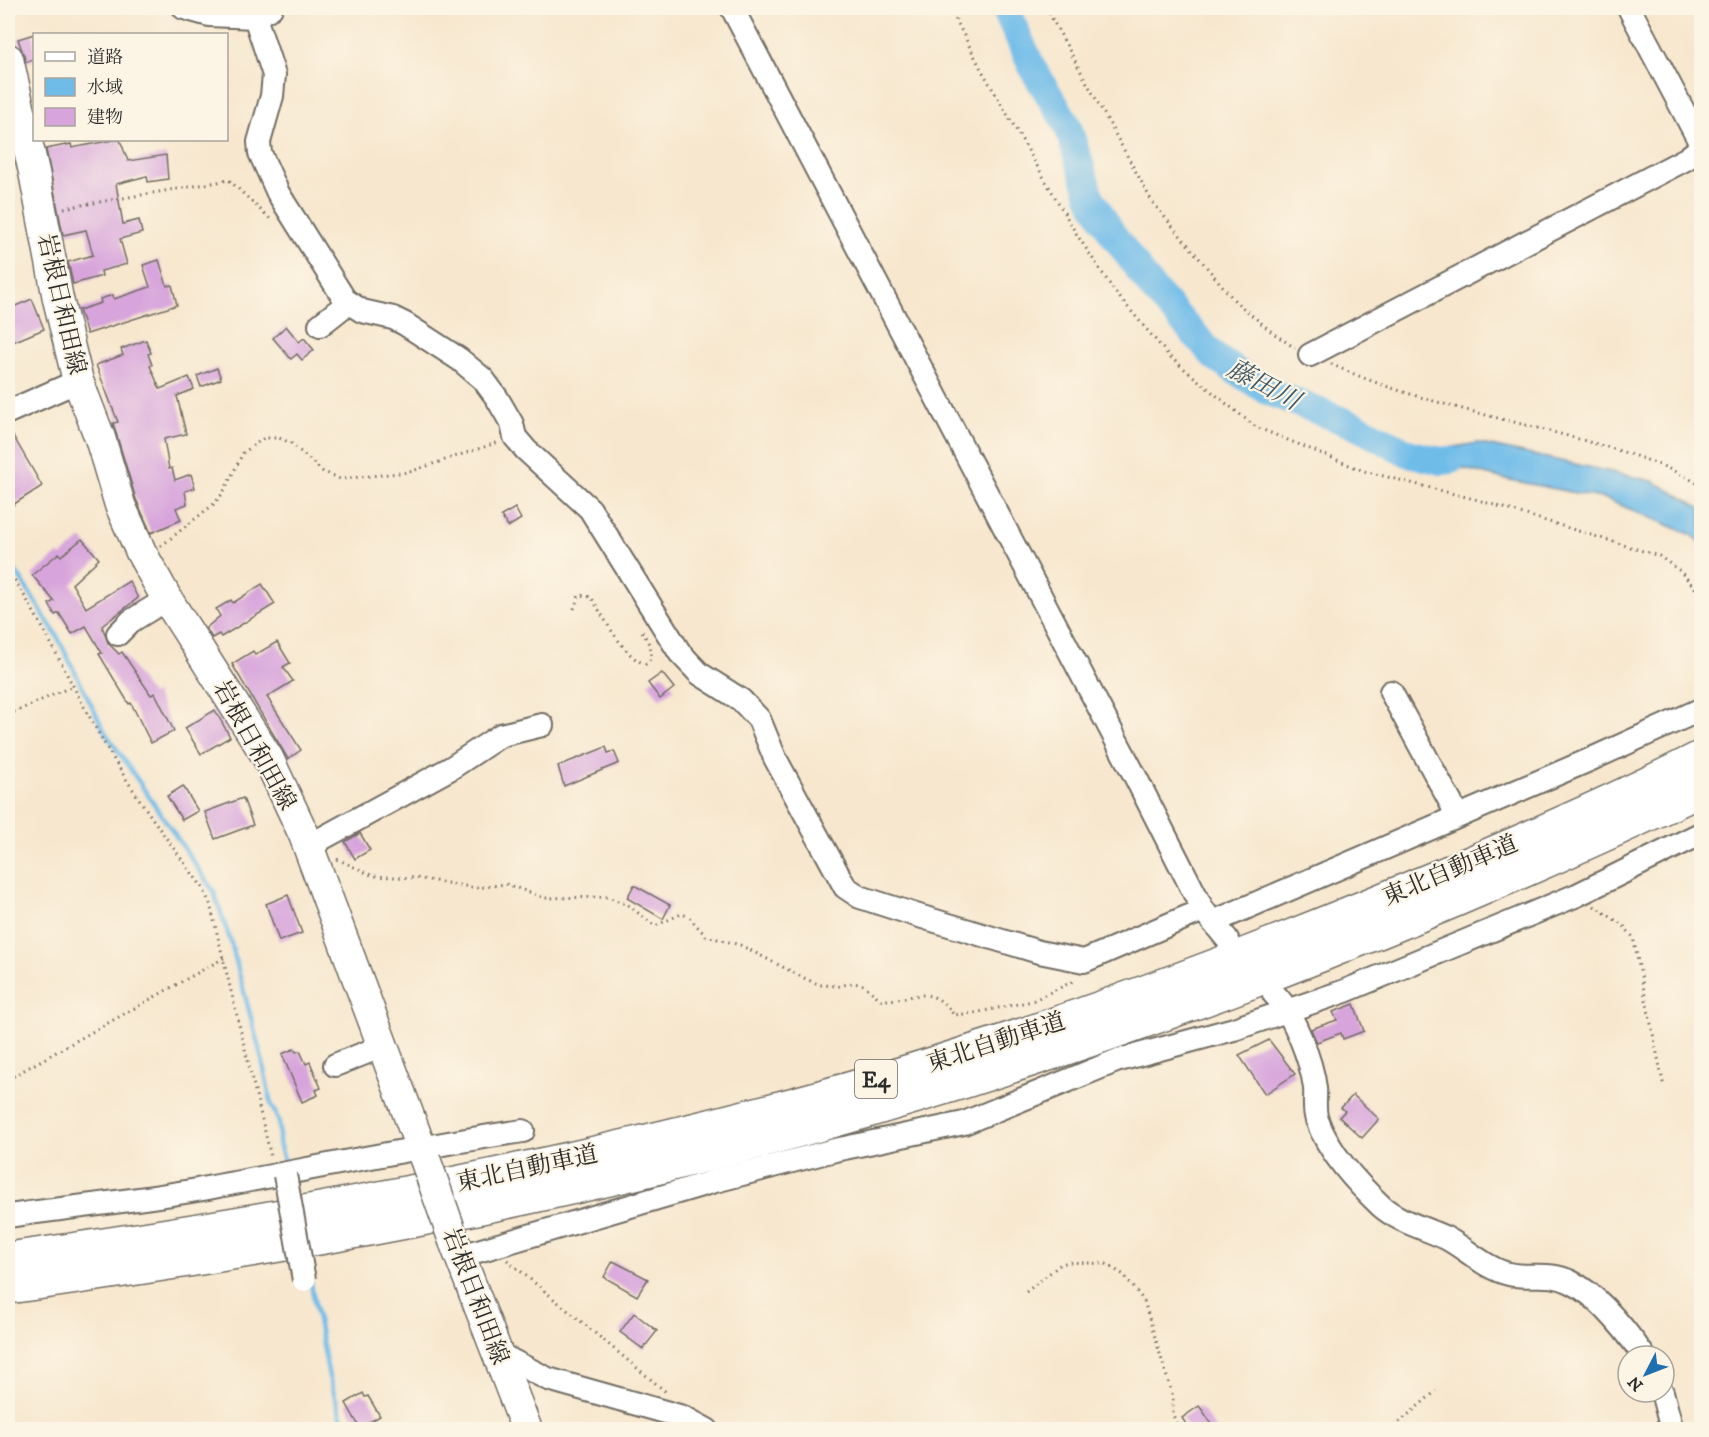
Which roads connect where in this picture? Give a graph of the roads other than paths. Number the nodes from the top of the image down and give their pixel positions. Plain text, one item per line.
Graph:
1 (184, 8) edge
2 (732, 8) edge
3 (1629, 8) edge
4 (260, 11) edge
5 (8, 59) edge
6 (1701, 146) edge
7 (348, 303) junction
8 (320, 325) dead end
9 (1310, 355) road end
10 (78, 381) junction
11 (8, 412) edge
12 (167, 599) junction
13 (118, 634) dead end
14 (1390, 692) dead end
15 (1701, 709) edge
16 (542, 725) dead end
17 (1701, 757) edge
18 (1701, 789) edge
19 (1458, 816) junction
20 (1701, 833) edge
21 (310, 850) junction
22 (1214, 924) junction
23 (1274, 994) dead end
24 (1288, 1012) junction
25 (382, 1046) junction
26 (336, 1065) dead end
27 (523, 1131) dead end
28 (422, 1152) junction
29 (280, 1174) junction
30 (8, 1216) edge
31 (457, 1248) junction
32 (8, 1259) edge
33 (304, 1280) dead end
34 (8, 1287) edge
35 (1634, 1344) edge
36 (499, 1354) junction
37 (1665, 1404) edge
38 (527, 1430) edge
39 (706, 1430) edge
40 (1672, 1430) edge

1 - 4 street
2 - 22 street
3 - 6 street
4 - 7 street
5 - 10 main road, 岩根日和田線
6 - 9 street
7 - 8 street
7 - 22 street
10 - 11 street
10 - 12 main road, 岩根日和田線
12 - 13 street
12 - 21 main road, 岩根日和田線
14 - 19 street
15 - 19 street
16 - 21 street
17 - 32 highway, 東北自動車道 / E4
18 - 34 highway, 東北自動車道 / E4
19 - 22 street
20 - 24 street
21 - 25 main road, 岩根日和田線
23 - 24 street
24 - 31 street
24 - 35 street
25 - 26 street
25 - 28 main road, 岩根日和田線
27 - 28 street
28 - 29 street
28 - 31 main road, 岩根日和田線, bridge
29 - 30 street
29 - 33 street, bridge
31 - 36 main road, 岩根日和田線
36 - 38 main road, 岩根日和田線
36 - 39 street
37 - 40 street

